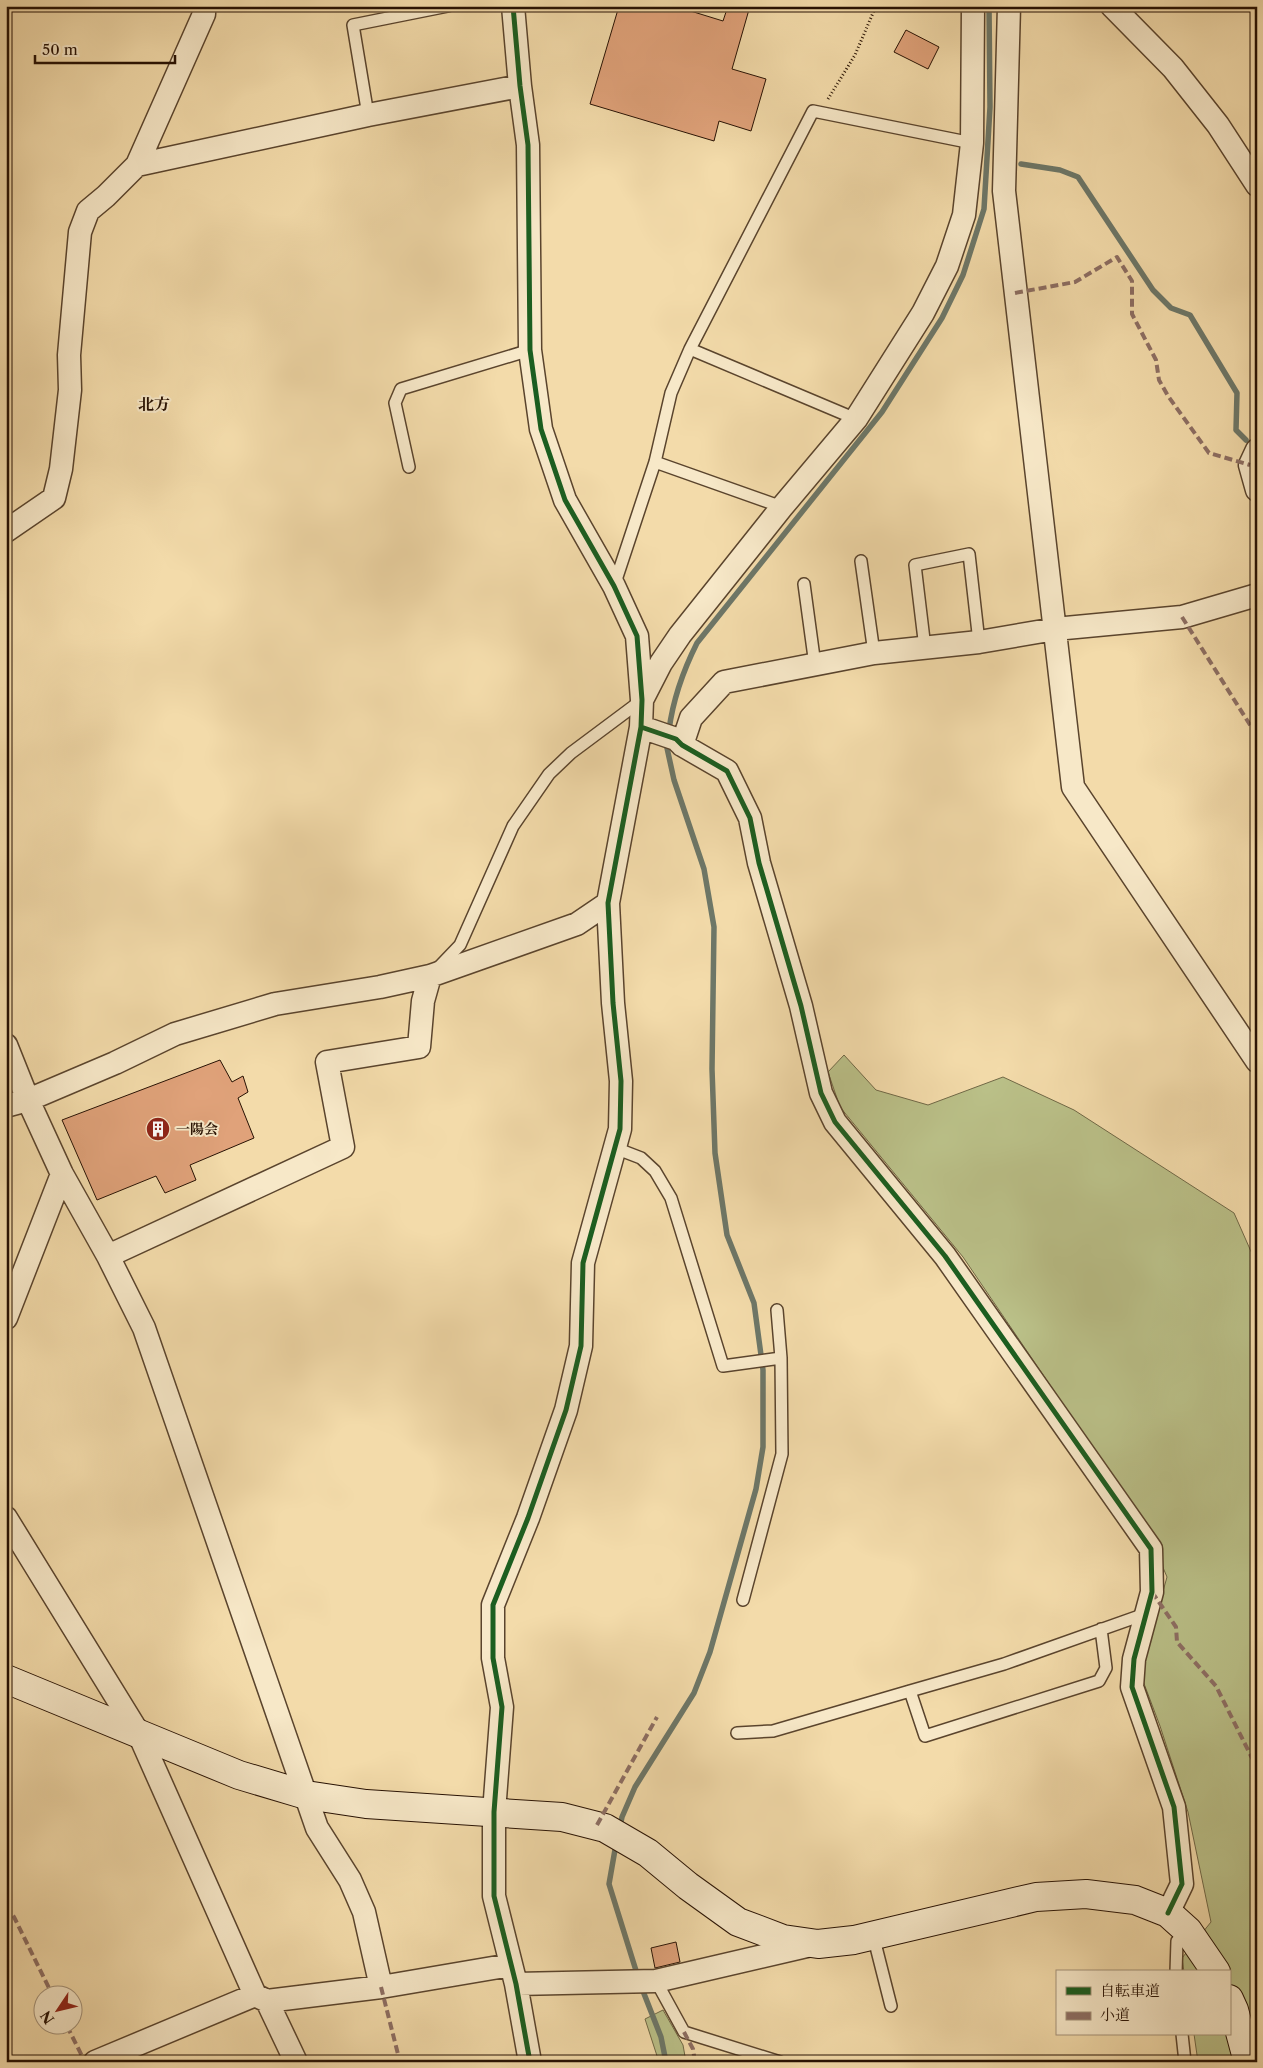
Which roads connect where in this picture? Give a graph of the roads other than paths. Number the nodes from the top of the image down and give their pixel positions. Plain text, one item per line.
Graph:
1 (204, 6) edge
2 (448, 6) edge
3 (513, 6) edge
4 (973, 6) edge
5 (1009, 6) edge
6 (1112, 6) edge
7 (520, 86) junction
8 (368, 115) junction
9 (972, 143) junction
10 (137, 165) junction
11 (1257, 185) edge
12 (690, 349) junction
13 (530, 350) junction
14 (856, 419) junction
15 (1257, 450) edge
16 (655, 462) junction
17 (409, 467) dead end
18 (1257, 490) edge
19 (782, 507) junction
20 (6, 531) edge
21 (861, 561) dead end
22 (804, 584) dead end
23 (614, 586) junction
24 (1257, 595) edge
25 (1054, 629) junction
26 (979, 642) junction
27 (926, 648) junction
28 (874, 653) junction
29 (815, 664) junction
30 (642, 700) junction
31 (664, 736) junction
32 (608, 904) junction
33 (430, 976) junction
34 (6, 1044) edge
35 (1257, 1061) edge
36 (28, 1100) junction
37 (6, 1106) edge
38 (615, 1148) junction
39 (62, 1174) junction
40 (108, 1256) junction
41 (777, 1310) dead end
42 (6, 1318) edge
43 (777, 1359) junction
44 (6, 1518) edge
45 (743, 1600) dead end
46 (1145, 1614) junction
47 (1100, 1629) junction
48 (6, 1679) edge
49 (910, 1691) junction
50 (737, 1733) dead end
51 (139, 1734) junction
52 (306, 1795) junction
53 (494, 1812) junction
54 (1168, 1913) junction
55 (1188, 1931) junction
56 (873, 1935) junction
57 (818, 1944) junction
58 (1176, 1970) edge
59 (1215, 1970) edge
60 (513, 1974) junction
61 (643, 1981) junction
62 (380, 1987) junction
63 (261, 1998) junction
64 (1230, 2001) edge
65 (891, 2006) dead end
66 (1182, 2036) edge
67 (94, 2062) edge
68 (296, 2062) edge
69 (530, 2062) edge
70 (780, 2062) edge
71 (1185, 2062) edge
72 (1248, 2062) edge

1 - 10 street
2 - 8 lane
3 - 7 street
4 - 9 street
5 - 25 street
6 - 11 street
7 - 8 street
7 - 13 street
8 - 10 street
9 - 12 lane
9 - 14 street
10 - 20 street
12 - 14 lane
12 - 16 lane
13 - 17 lane
13 - 23 street
14 - 19 street
15 - 18 street
16 - 19 lane
16 - 23 lane
19 - 30 street
21 - 28 lane
22 - 29 lane
23 - 30 street
24 - 25 street
25 - 26 street
25 - 35 street
26 - 27 street
26 - 27 lane
27 - 28 street
28 - 29 street
29 - 31 street
30 - 31 street
30 - 33 lane
31 - 32 street
31 - 46 street
32 - 33 street
32 - 38 street
33 - 36 street
33 - 40 street
34 - 36 street
36 - 37 street
36 - 39 street
38 - 43 lane
38 - 53 street
39 - 40 street
39 - 42 street
40 - 52 street
41 - 43 lane
43 - 45 lane
44 - 51 street
46 - 47 lane
46 - 54 street
47 - 49 lane
47 - 49 lane
48 - 51 street
49 - 50 lane
51 - 52 street
51 - 63 street
52 - 53 street
52 - 62 street
53 - 57 street
53 - 60 street
54 - 55 street
54 - 56 street
55 - 58 lane
55 - 59 street
56 - 57 street
56 - 65 lane
57 - 61 street
60 - 61 street
60 - 62 street
60 - 69 street
61 - 70 lane
62 - 63 street
63 - 67 street
63 - 68 street
64 - 72 street
66 - 71 lane

